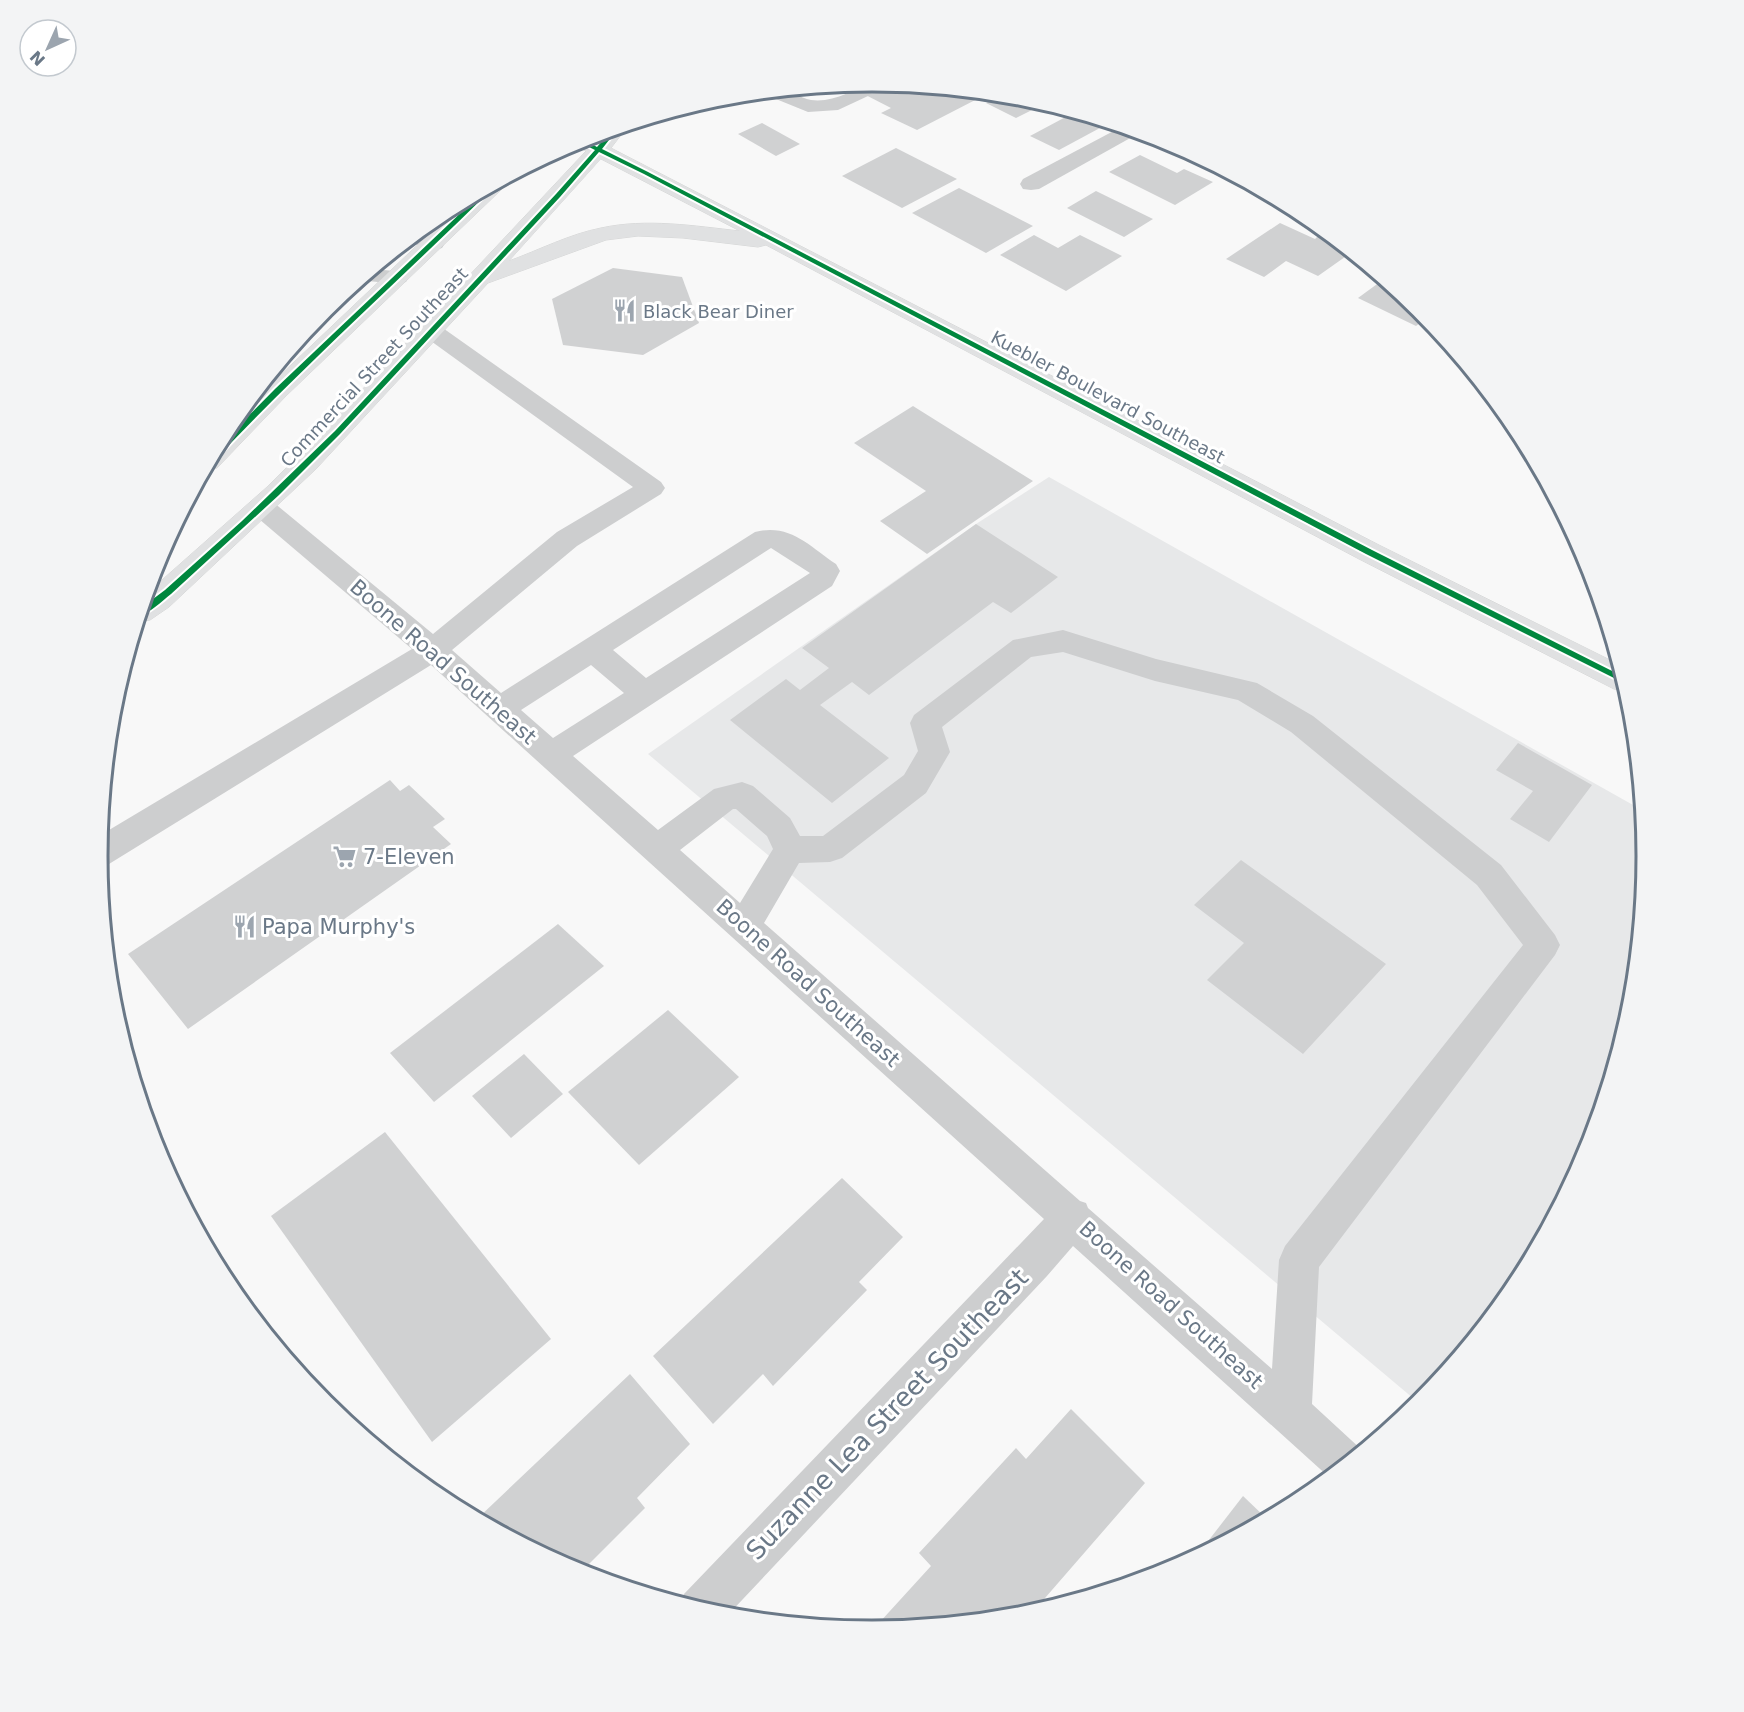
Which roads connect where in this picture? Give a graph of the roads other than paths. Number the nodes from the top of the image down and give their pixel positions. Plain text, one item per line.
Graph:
1 (864, 92) edge
2 (786, 97) edge
3 (1123, 134) edge
4 (590, 146) edge
5 (587, 147) edge
6 (1030, 184) dead end
7 (474, 204) edge
8 (421, 239) edge
9 (434, 243) junction
10 (780, 243) junction
11 (375, 276) edge
12 (398, 277) junction
13 (478, 279) junction
14 (432, 331) junction
15 (236, 432) edge
16 (263, 508) junction
17 (150, 604) edge
18 (592, 649) junction
19 (433, 650) junction
20 (1614, 676) edge
21 (645, 694) junction
22 (499, 709) junction
23 (551, 755) junction
24 (108, 847) edge
25 (657, 849) junction
26 (790, 850) junction
27 (744, 926) junction
28 (1072, 1217) junction
29 (1290, 1411) junction
30 (1342, 1459) edge
31 (707, 1602) edge

1 - 2 street
3 - 6 street
4 - 10 main road, Kuebler Boulevard Southeast
5 - 13 main road, Commercial Street Southeast
7 - 9 main road, Commercial Street Southeast
8 - 9 street
9 - 12 main road, Commercial Street Southeast
10 - 13 main road
10 - 20 main road, Kuebler Boulevard Southeast
11 - 12 street
12 - 15 main road, Commercial Street Southeast
13 - 14 main road, Commercial Street Southeast
14 - 16 main road, Commercial Street Southeast
14 - 19 street
16 - 17 main road, Commercial Street Southeast
16 - 19 street, Boone Road Southeast
18 - 21 street
18 - 21 street
18 - 22 street
19 - 22 street, Boone Road Southeast
19 - 24 street
21 - 23 street
22 - 23 street, Boone Road Southeast
23 - 25 street, Boone Road Southeast
25 - 26 street
25 - 27 street, Boone Road Southeast
26 - 27 street
26 - 29 street
27 - 28 street, Boone Road Southeast
28 - 29 street, Boone Road Southeast
28 - 31 street, Suzanne Lea Street Southeast
29 - 30 street, Boone Road Southeast

